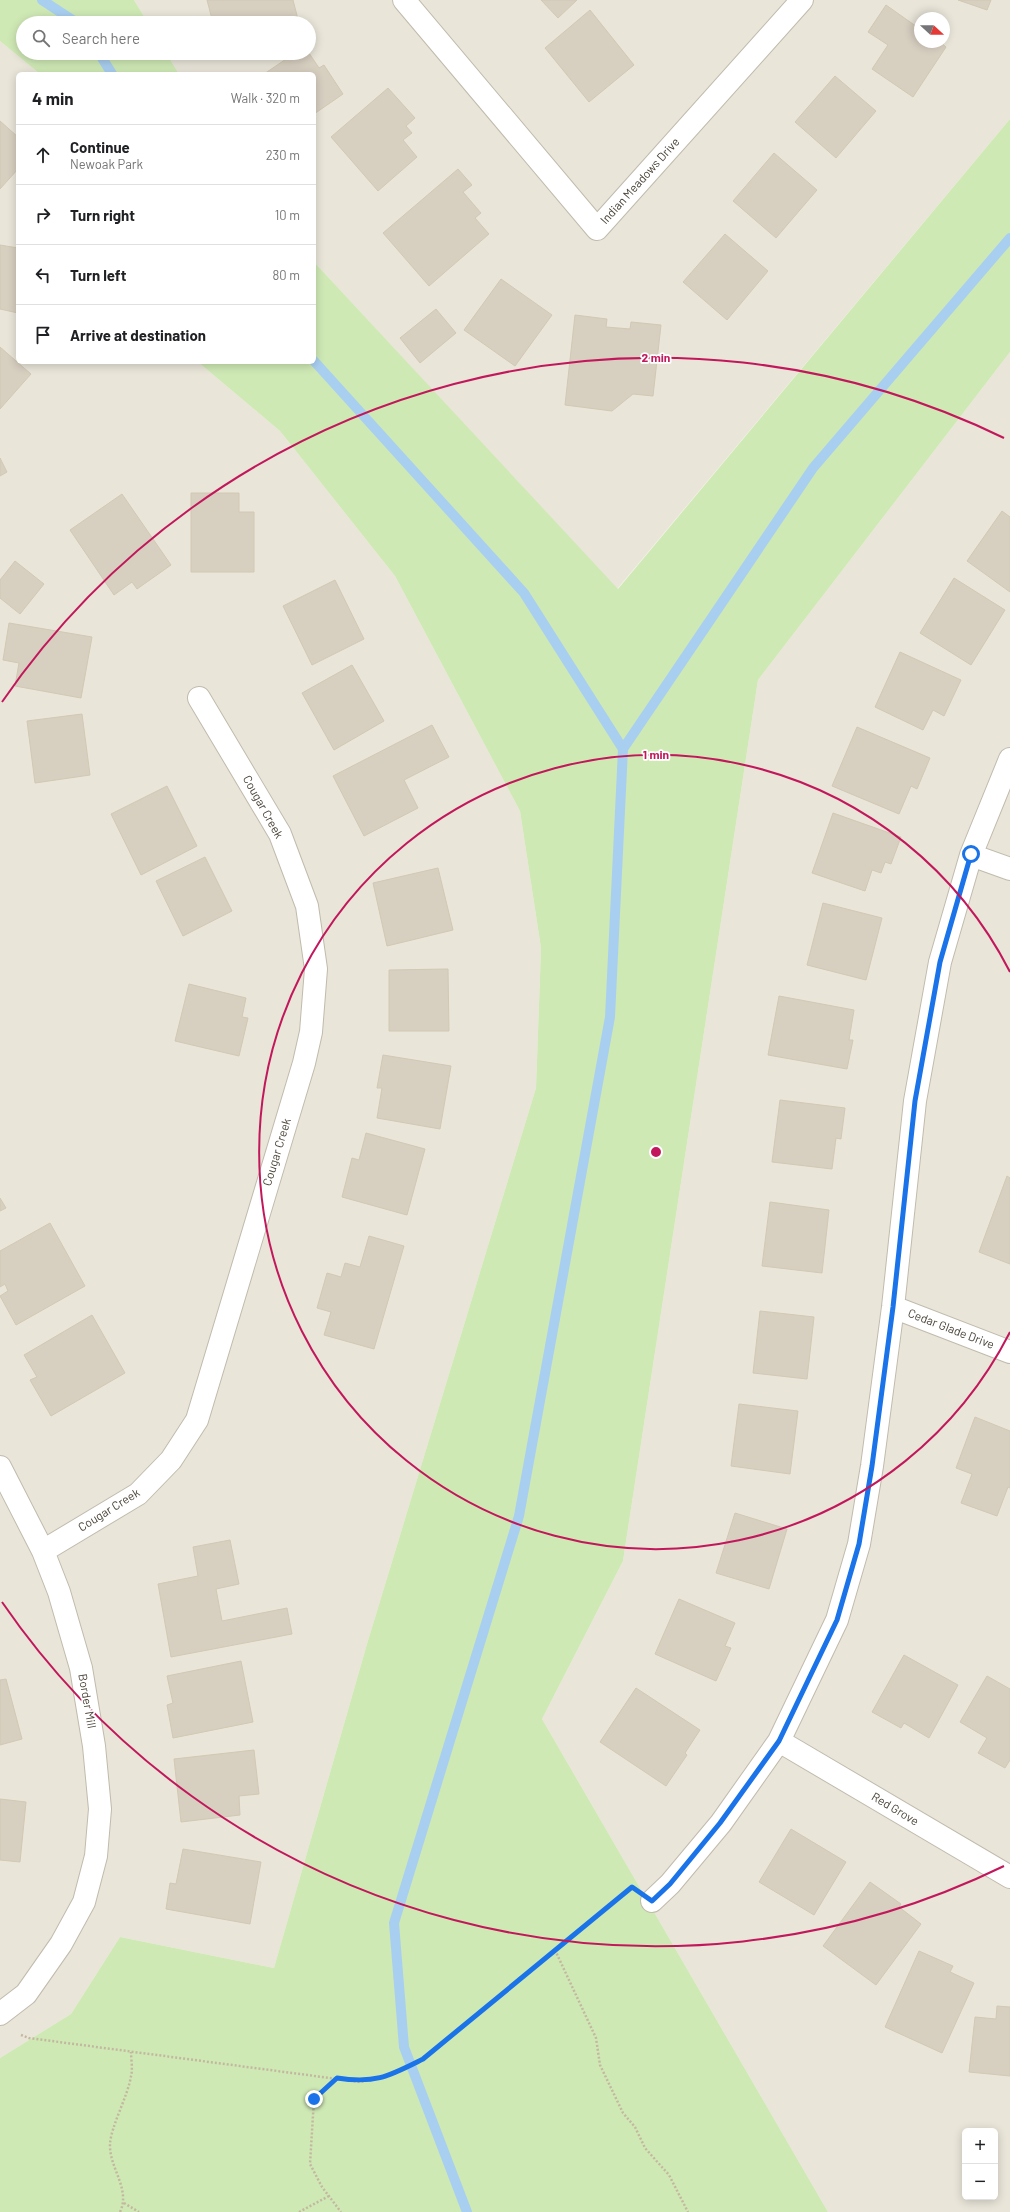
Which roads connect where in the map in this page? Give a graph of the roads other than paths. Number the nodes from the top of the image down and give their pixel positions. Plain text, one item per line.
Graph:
1 (404, 0) edge
2 (802, 0) edge
3 (200, 698) dead end
4 (1010, 759) edge
5 (971, 854) junction
6 (1010, 869) edge
7 (893, 1307) junction
8 (1010, 1352) edge
9 (0, 1467) edge
10 (42, 1551) junction
11 (779, 1741) junction
12 (1010, 1877) edge
13 (652, 1901) road end
14 (0, 2014) edge

1 - 2 street, Indian Meadows Drive
3 - 10 street, Cougar Creek
4 - 5 street
5 - 6 street
5 - 7 street
7 - 8 street, Cedar Glade Drive
7 - 11 street
9 - 10 street, Border Mill
10 - 14 street, Border Mill
11 - 12 street, Red Grove
11 - 13 street

